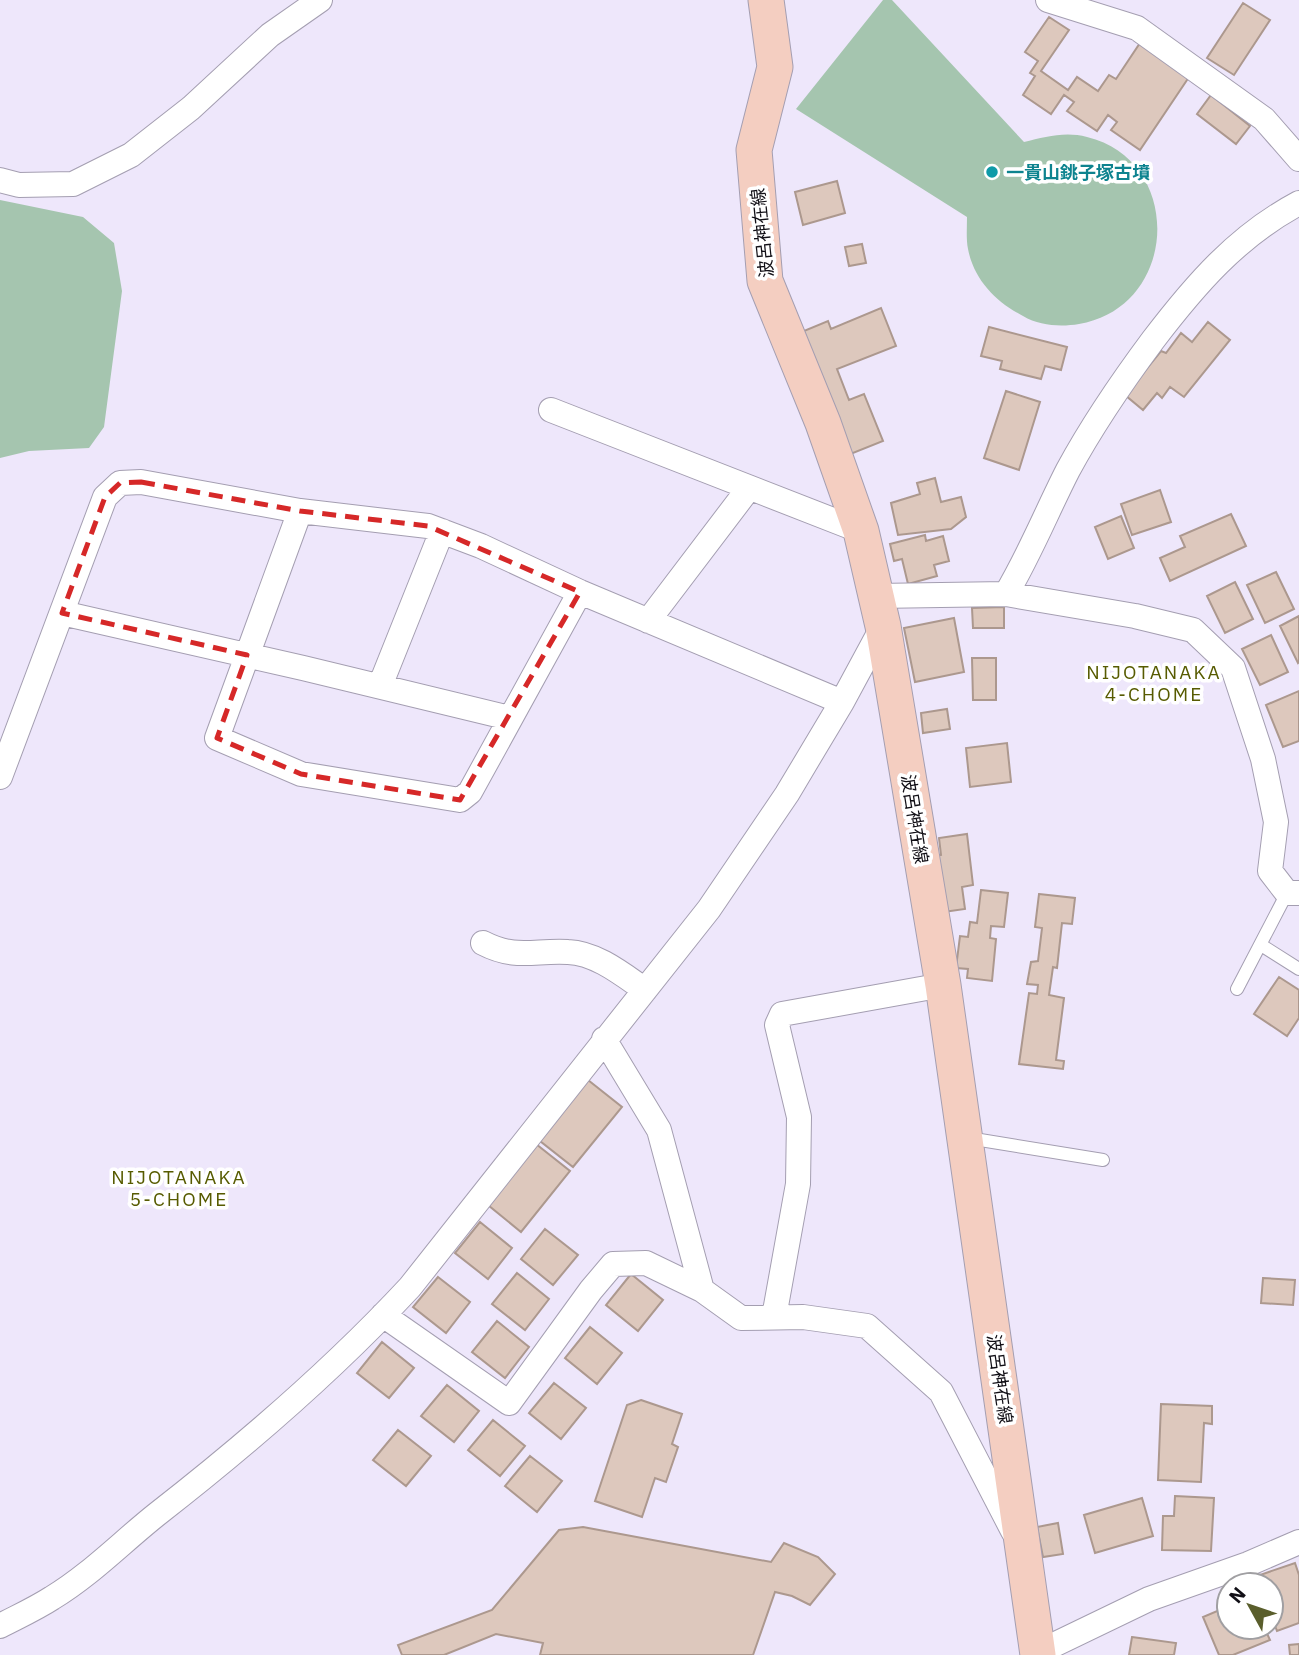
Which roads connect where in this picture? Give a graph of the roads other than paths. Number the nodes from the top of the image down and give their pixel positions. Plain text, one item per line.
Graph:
1 (320, 0) edge
2 (766, 0) edge
3 (1048, 0) edge
4 (1299, 159) edge
5 (0, 180) edge
6 (1299, 203) edge
7 (551, 410) dead end
8 (750, 488) junction
9 (300, 511) junction
10 (442, 531) junction
11 (861, 531) junction
12 (580, 592) junction
13 (1006, 594) junction
14 (880, 611) junction
15 (62, 612) junction
16 (648, 621) junction
17 (247, 655) junction
18 (380, 686) junction
19 (842, 702) junction
20 (510, 719) junction
21 (0, 777) edge
22 (1293, 893) edge
23 (483, 943) dead end
24 (1261, 945) junction
25 (1299, 969) edge
26 (943, 985) junction
27 (645, 989) junction
28 (1237, 989) dead end
29 (604, 1039) junction
30 (965, 1137) junction
31 (1103, 1160) dead end
32 (702, 1290) junction
33 (383, 1315) junction
34 (774, 1317) junction
35 (1299, 1542) edge
36 (1025, 1554) junction
37 (0, 1626) edge
38 (1037, 1654) edge

1 - 5 street
2 - 11 main road, 波呂神在線
3 - 4 street
6 - 13 street
7 - 8 street
8 - 11 street
8 - 16 street
9 - 10 street
9 - 15 street
9 - 17 street
10 - 12 street
10 - 18 street
11 - 14 main road, 波呂神在線
12 - 16 street
12 - 20 street
13 - 14 street
13 - 22 street
14 - 19 street
14 - 26 main road, 波呂神在線
15 - 17 street
15 - 21 street
16 - 19 street
17 - 18 street
17 - 20 street
18 - 20 street
19 - 27 street
22 - 24 lane
23 - 27 street
24 - 25 lane
24 - 28 lane
26 - 30 main road, 波呂神在線
26 - 34 street
27 - 29 street
29 - 32 street
29 - 33 street
30 - 31 lane
30 - 36 main road, 波呂神在線
32 - 33 street
32 - 34 street
33 - 37 street
34 - 36 street
35 - 38 street
36 - 38 main road, 波呂神在線

